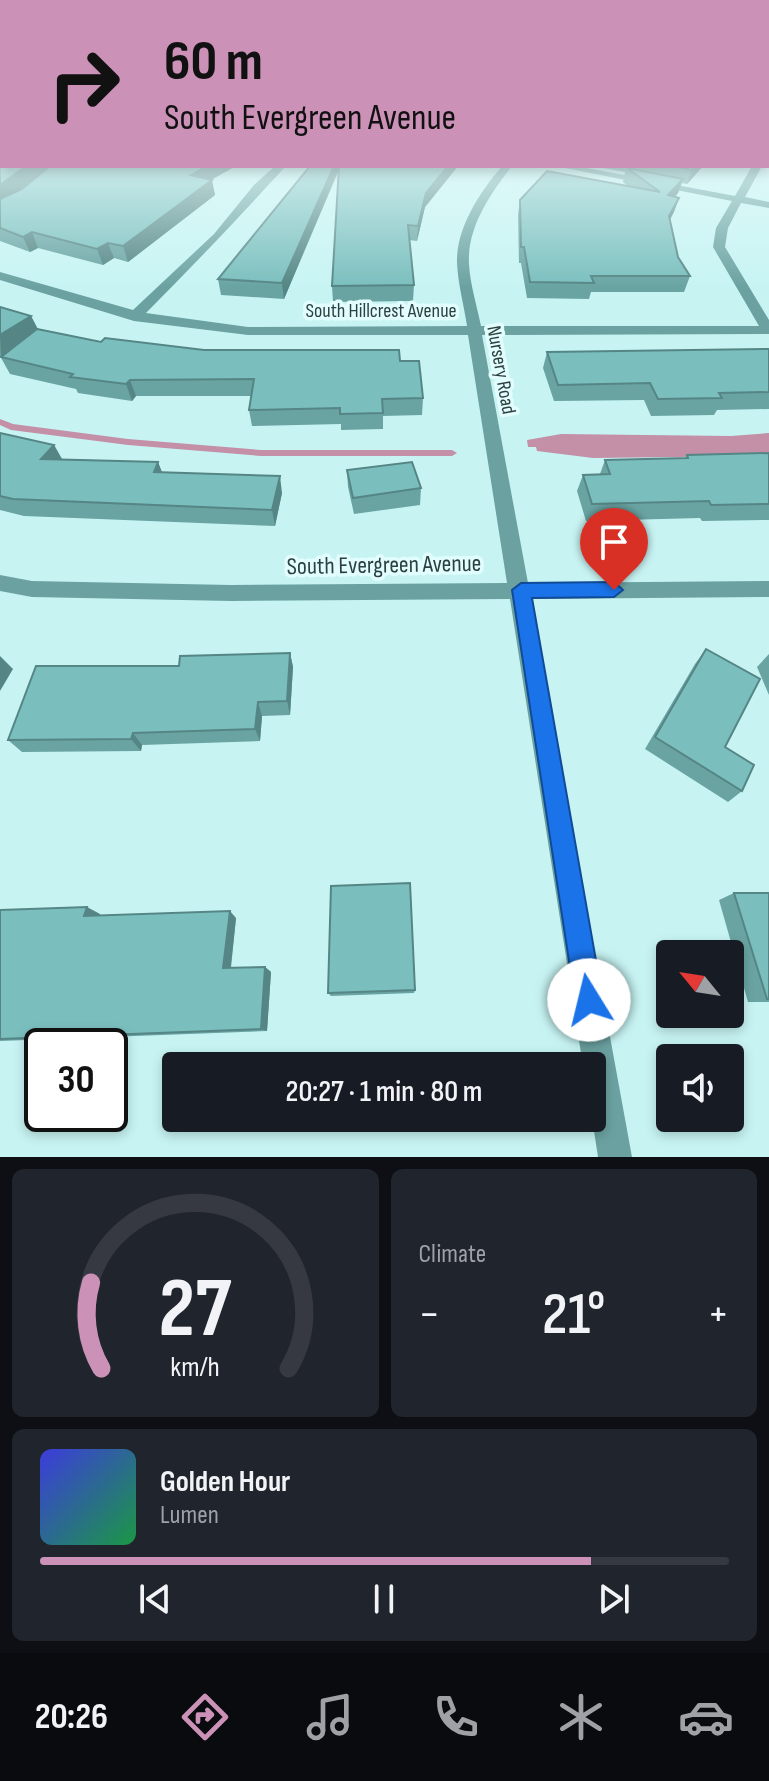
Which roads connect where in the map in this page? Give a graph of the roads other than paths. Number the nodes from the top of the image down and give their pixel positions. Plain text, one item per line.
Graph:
1 (267, 179) edge
2 (496, 179) edge
3 (630, 179) edge
4 (749, 179) edge
5 (737, 199) junction
6 (769, 205) edge
7 (0, 276) edge
8 (134, 317) junction
9 (769, 330) edge
10 (474, 331) junction
11 (0, 583) edge
12 (769, 589) edge
13 (521, 590) junction
14 (615, 1157) edge

1 - 8 street
2 - 10 street, Nursery Road
3 - 5 street
4 - 5 street
5 - 6 street
5 - 9 street
7 - 8 street, South Hillcrest Avenue
8 - 10 street, South Hillcrest Avenue
9 - 10 street, South Hillcrest Avenue
10 - 13 street, Nursery Road
11 - 13 street, South Evergreen Avenue
12 - 13 street, South Evergreen Avenue
13 - 14 street, Nursery Road

